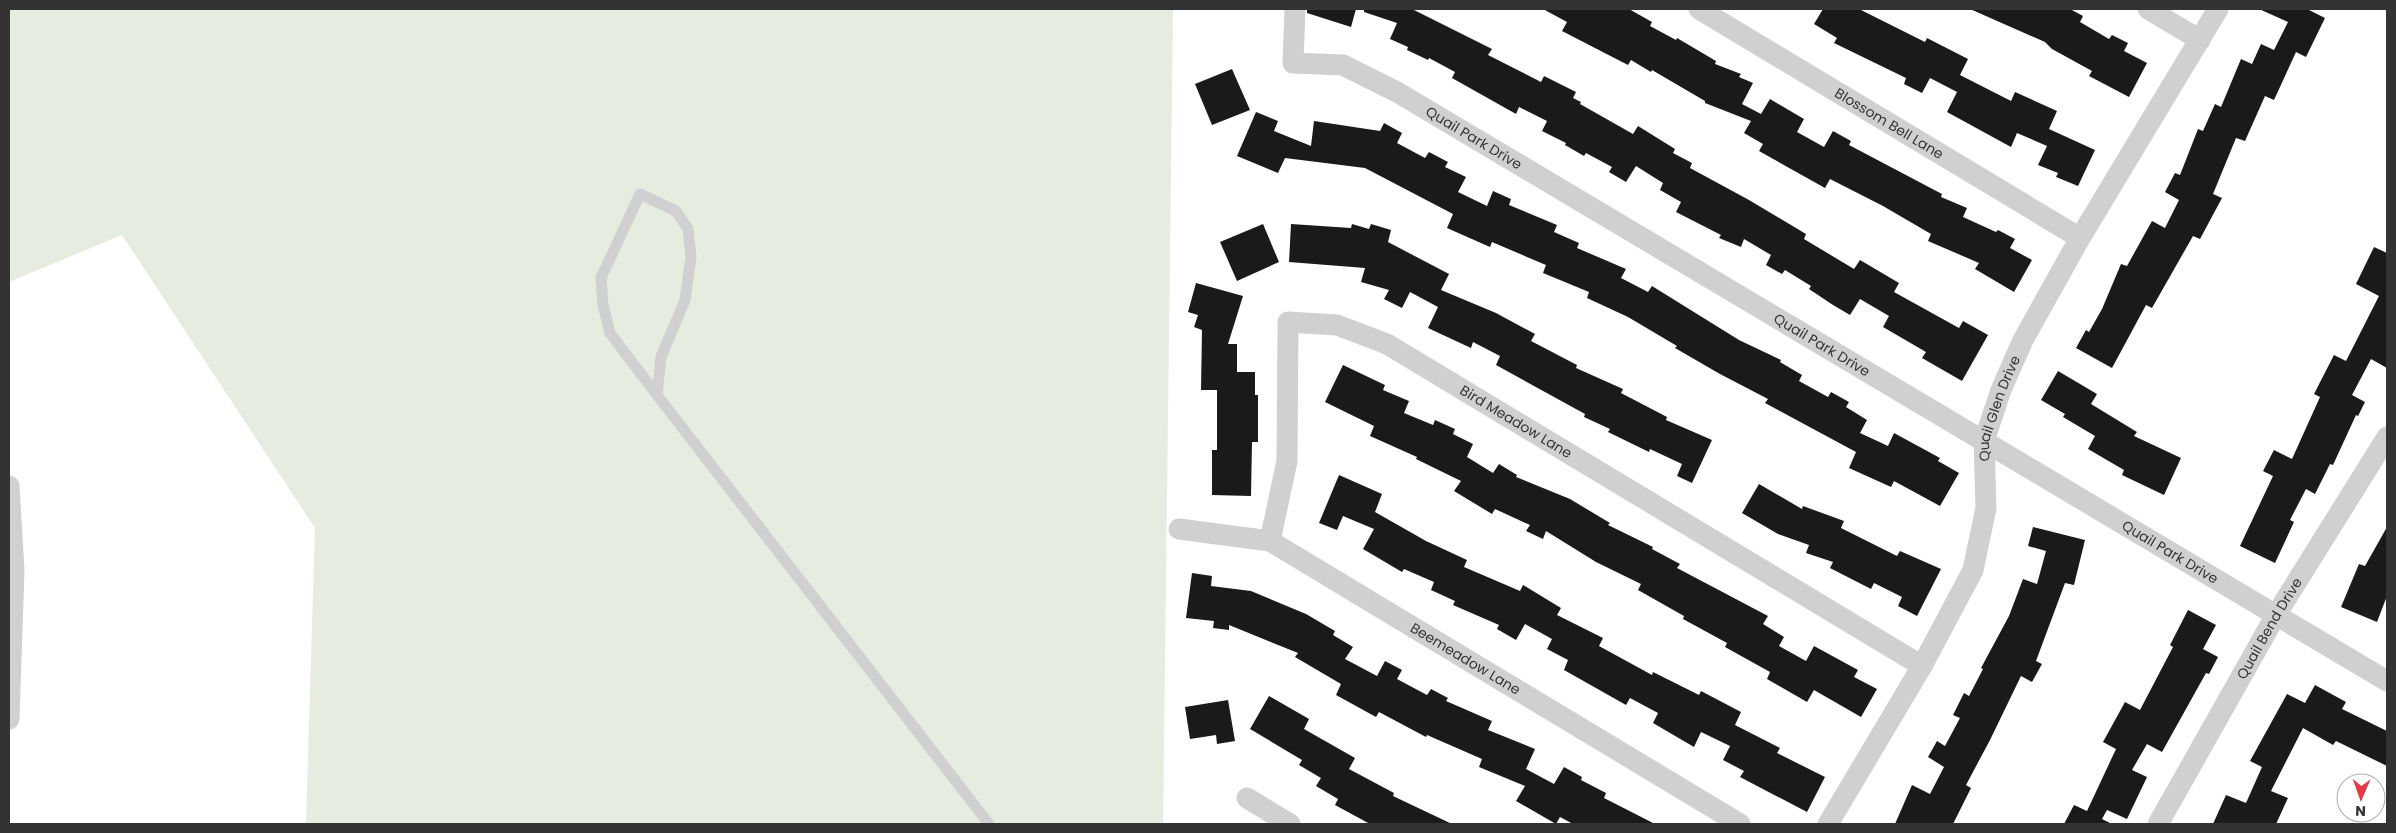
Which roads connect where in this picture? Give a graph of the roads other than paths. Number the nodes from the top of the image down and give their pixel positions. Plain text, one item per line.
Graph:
1 (1295, 9) edge
2 (1699, 9) edge
3 (2148, 9) edge
4 (2218, 9) edge
5 (2200, 40) junction
6 (2080, 238) junction
7 (657, 395) junction
8 (2387, 437) edge
9 (1984, 441) junction
10 (9, 486) edge
11 (1178, 529) dead end
12 (1270, 541) junction
13 (2276, 615) junction
14 (1922, 666) junction
15 (2387, 681) edge
16 (9, 719) edge
17 (1247, 798) dead end
18 (989, 824) edge
19 (1290, 824) edge
20 (1740, 824) edge
21 (1828, 824) edge
22 (2158, 824) edge

1 - 9 street, Quail Park Drive
2 - 6 street, Blossom Bell Lane
3 - 5 street
4 - 5 street, Quail Glen Drive
5 - 6 street, Quail Glen Drive
6 - 9 street, Quail Glen Drive
7 - 7 lane
7 - 18 lane
8 - 13 street, Quail Bend Drive
9 - 13 street, Quail Park Drive
9 - 14 street, Quail Glen Drive
10 - 16 street
11 - 12 street, Beemeadow Lane
12 - 14 street, Bird Meadow Lane
12 - 20 street, Beemeadow Lane
13 - 15 street, Quail Park Drive
13 - 22 street, Quail Bend Drive
14 - 21 street, Quail Glen Drive
17 - 19 street

